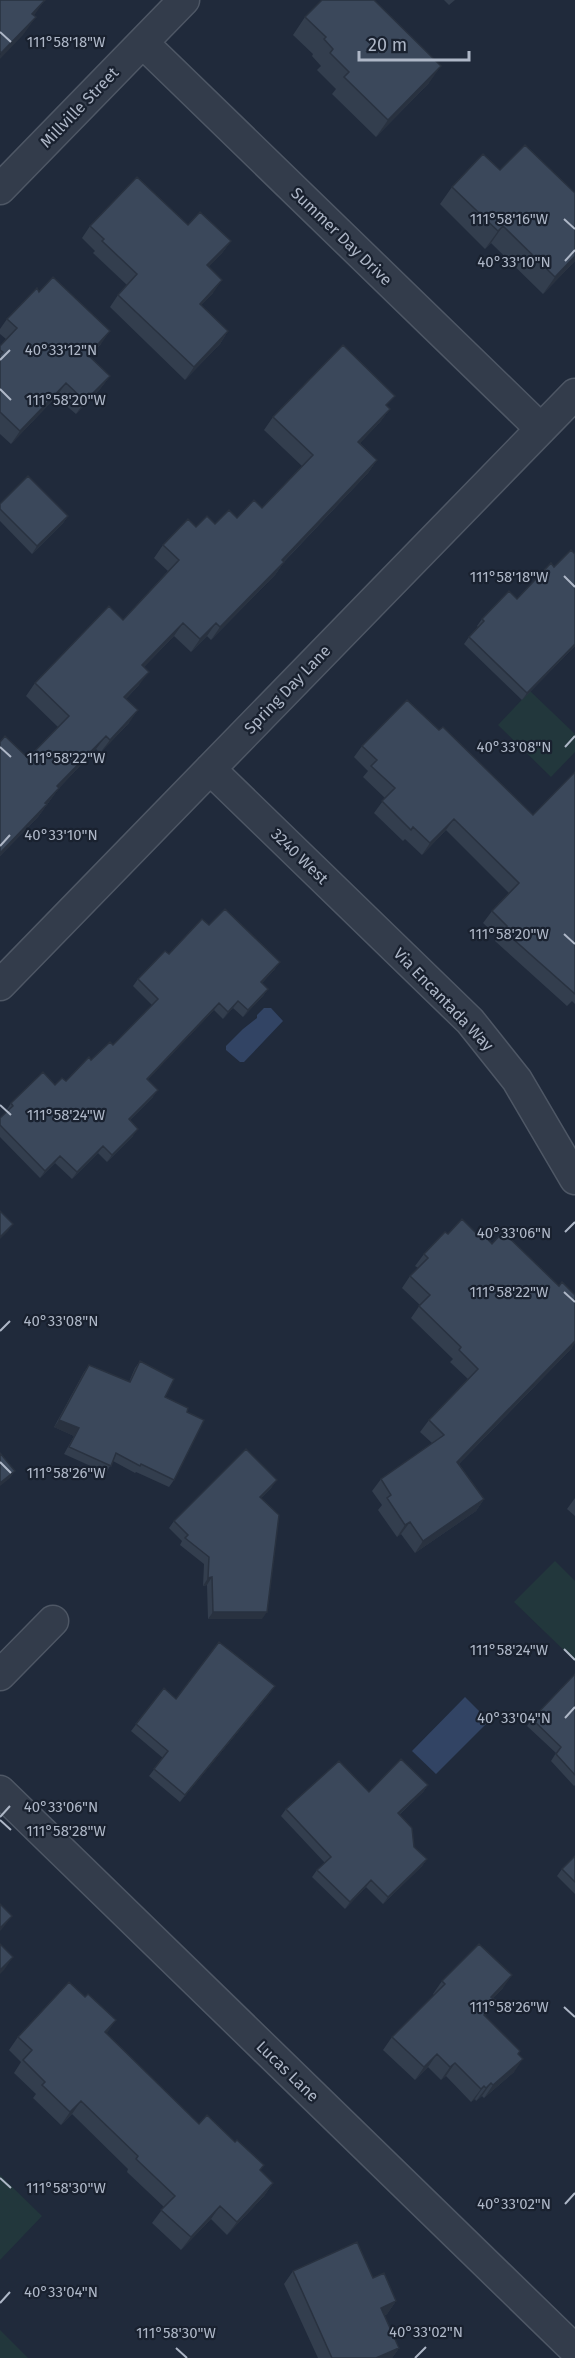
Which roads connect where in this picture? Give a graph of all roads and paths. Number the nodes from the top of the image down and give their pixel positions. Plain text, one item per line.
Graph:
1 (184, 0) edge
2 (142, 43) junction
3 (0, 189) edge
4 (575, 394) edge
5 (541, 429) junction
6 (210, 769) junction
7 (389, 943) joint
8 (0, 985) edge
9 (575, 1179) edge
10 (53, 1621) dead end
11 (0, 1675) edge
12 (0, 1791) edge
13 (575, 2350) edge

1 - 2 street, Millville Street
2 - 3 street, Millville Street
2 - 5 street, Summer Day Drive
4 - 5 street, Spring Day Lane
5 - 6 street, Spring Day Lane
6 - 7 street, 3240 West
6 - 8 street, Spring Day Lane
7 - 9 street, Via Encantada Way
10 - 11 street
12 - 13 street, Lucas Lane

